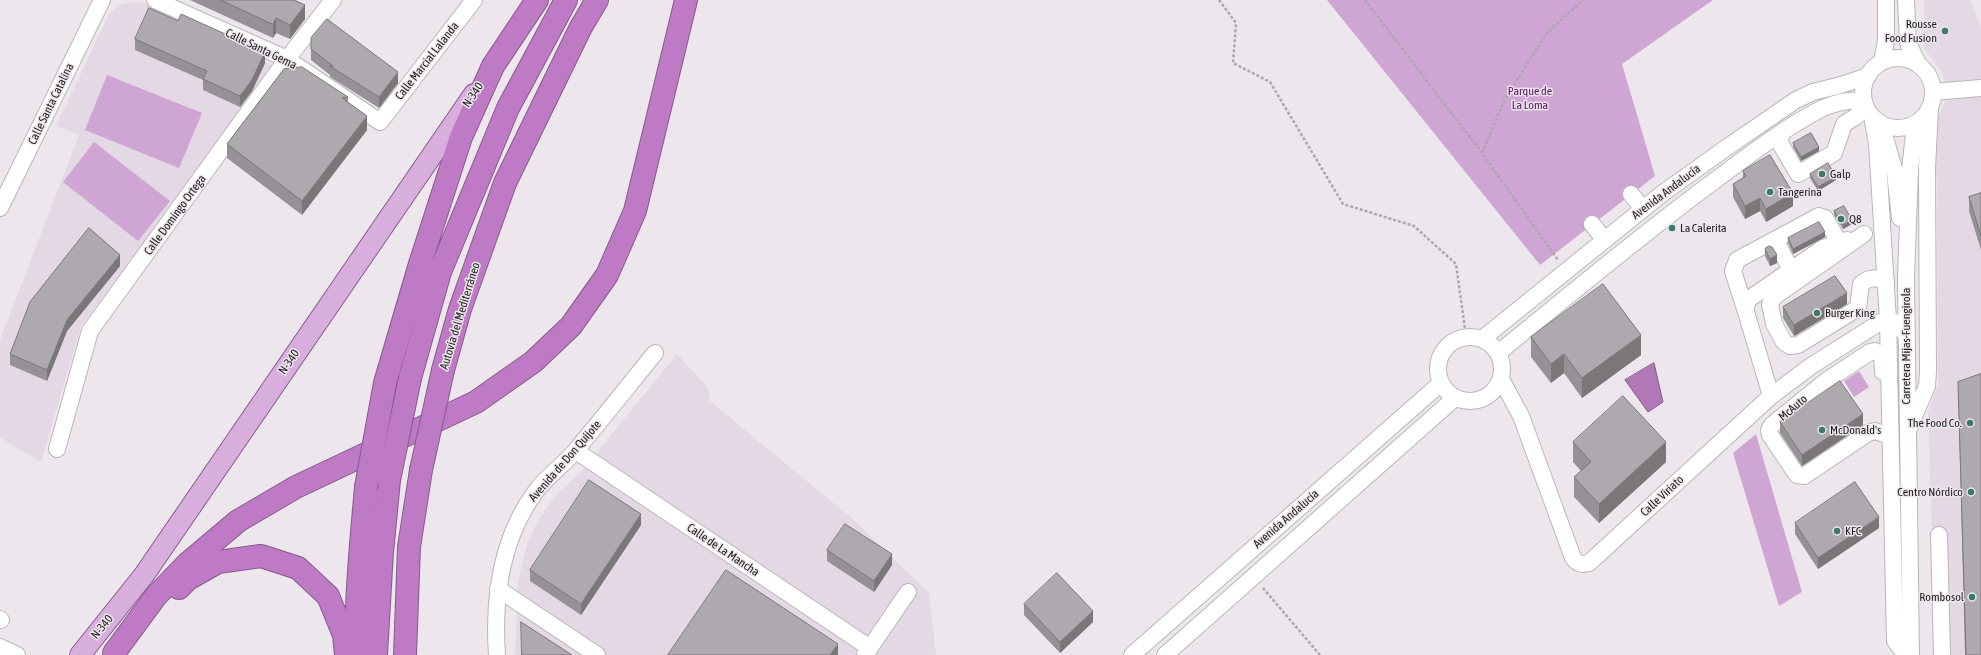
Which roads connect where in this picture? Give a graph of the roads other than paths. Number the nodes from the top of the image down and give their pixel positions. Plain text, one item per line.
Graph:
1 (102, 0) edge
2 (155, 0) edge
3 (333, 0) edge
4 (474, 0) edge
5 (538, 0) edge
6 (566, 0) edge
7 (597, 0) edge
8 (686, 0) edge
9 (1886, 0) edge
10 (1906, 0) edge
11 (287, 59) junction
12 (1882, 62) junction
13 (1918, 64) junction
14 (493, 66) junction
15 (1868, 76) junction
16 (1980, 92) edge
17 (1932, 100) junction
18 (1870, 111) junction
19 (380, 122) joint
20 (1915, 124) junction
21 (1781, 135) junction
22 (1631, 194) dead end
23 (0, 208) edge
24 (1643, 209) junction
25 (1883, 220) junction
26 (1592, 224) dead end
27 (1864, 234) junction
28 (1604, 240) junction
29 (1839, 242) junction
30 (1767, 244) junction
31 (1791, 270) junction
32 (1906, 277) junction
33 (1886, 281) junction
34 (1746, 312) junction
35 (1888, 320) junction
36 (1906, 334) junction
37 (1482, 339) junction
38 (655, 352) dead end
39 (1498, 353) junction
40 (1501, 379) junction
41 (1441, 383) junction
42 (1771, 396) junction
43 (1455, 398) junction
44 (1907, 433) junction
45 (1888, 436) junction
46 (56, 450) dead end
47 (576, 451) junction
48 (1939, 535) dead end
49 (498, 590) junction
50 (908, 592) dead end
51 (0, 647) edge
52 (868, 652) edge
53 (113, 654) edge
54 (17, 655) edge
55 (80, 655) edge
56 (346, 655) edge
57 (356, 655) edge
58 (376, 655) edge
59 (405, 655) edge
60 (497, 655) edge
61 (597, 655) edge
62 (1132, 655) edge
63 (1165, 655) edge
64 (1906, 655) edge
65 (1911, 655) edge
66 (1942, 655) edge

1 - 23 street, Calle Santa Catalina
2 - 11 street, Calle Santa Gema
3 - 11 street, Calle Domingo Ortega
4 - 19 street, Calle Marcial Lalanda
5 - 14 highway
6 - 58 highway, bridge
7 - 59 highway, Autovía del Mediterráneo, bridge
8 - 53 highway
9 - 12 street
10 - 13 street
11 - 19 street, Calle Santa Gema
11 - 46 street, Calle Domingo Ortega
12 - 13 street
12 - 15 street
13 - 17 street
14 - 55 main road, N-340
14 - 57 highway, bridge
15 - 18 street
15 - 24 street, Avenida Andalucía
16 - 17 street
17 - 20 street
17 - 44 street
18 - 20 street
18 - 21 street, Avenida Andalucía
18 - 21 street
18 - 25 street
18 - 32 street, Carretera Mijas-Fuengirola
20 - 32 street, Carretera Mijas-Fuengirola
21 - 39 street, Avenida Andalucía
22 - 24 street
24 - 28 street, Avenida Andalucía
25 - 27 street
25 - 33 street
26 - 28 street
27 - 29 street
27 - 33 street
28 - 37 street, Avenida Andalucía
29 - 30 street
29 - 31 street
30 - 31 street
30 - 34 street
31 - 34 street
32 - 36 street, Carretera Mijas-Fuengirola
33 - 35 street
34 - 42 street
35 - 36 street
35 - 42 street, Calle Viriato
35 - 45 street
36 - 44 street, Carretera Mijas-Fuengirola
37 - 39 street
37 - 41 street
38 - 47 street, Avenida de Don Quijote
39 - 40 street
40 - 42 street, Calle Viriato
40 - 43 street
41 - 43 street
41 - 62 street, Avenida Andalucía
43 - 63 street, Avenida Andalucía
44 - 65 street, Carretera Mijas-Fuengirola
45 - 45 street, McAuto
45 - 64 street
47 - 49 street, Avenida de Don Quijote
47 - 52 street, Calle de La Mancha
48 - 66 street
49 - 60 street, Avenida de Don Quijote
49 - 61 street
50 - 52 street
51 - 54 street
53 - 56 highway

